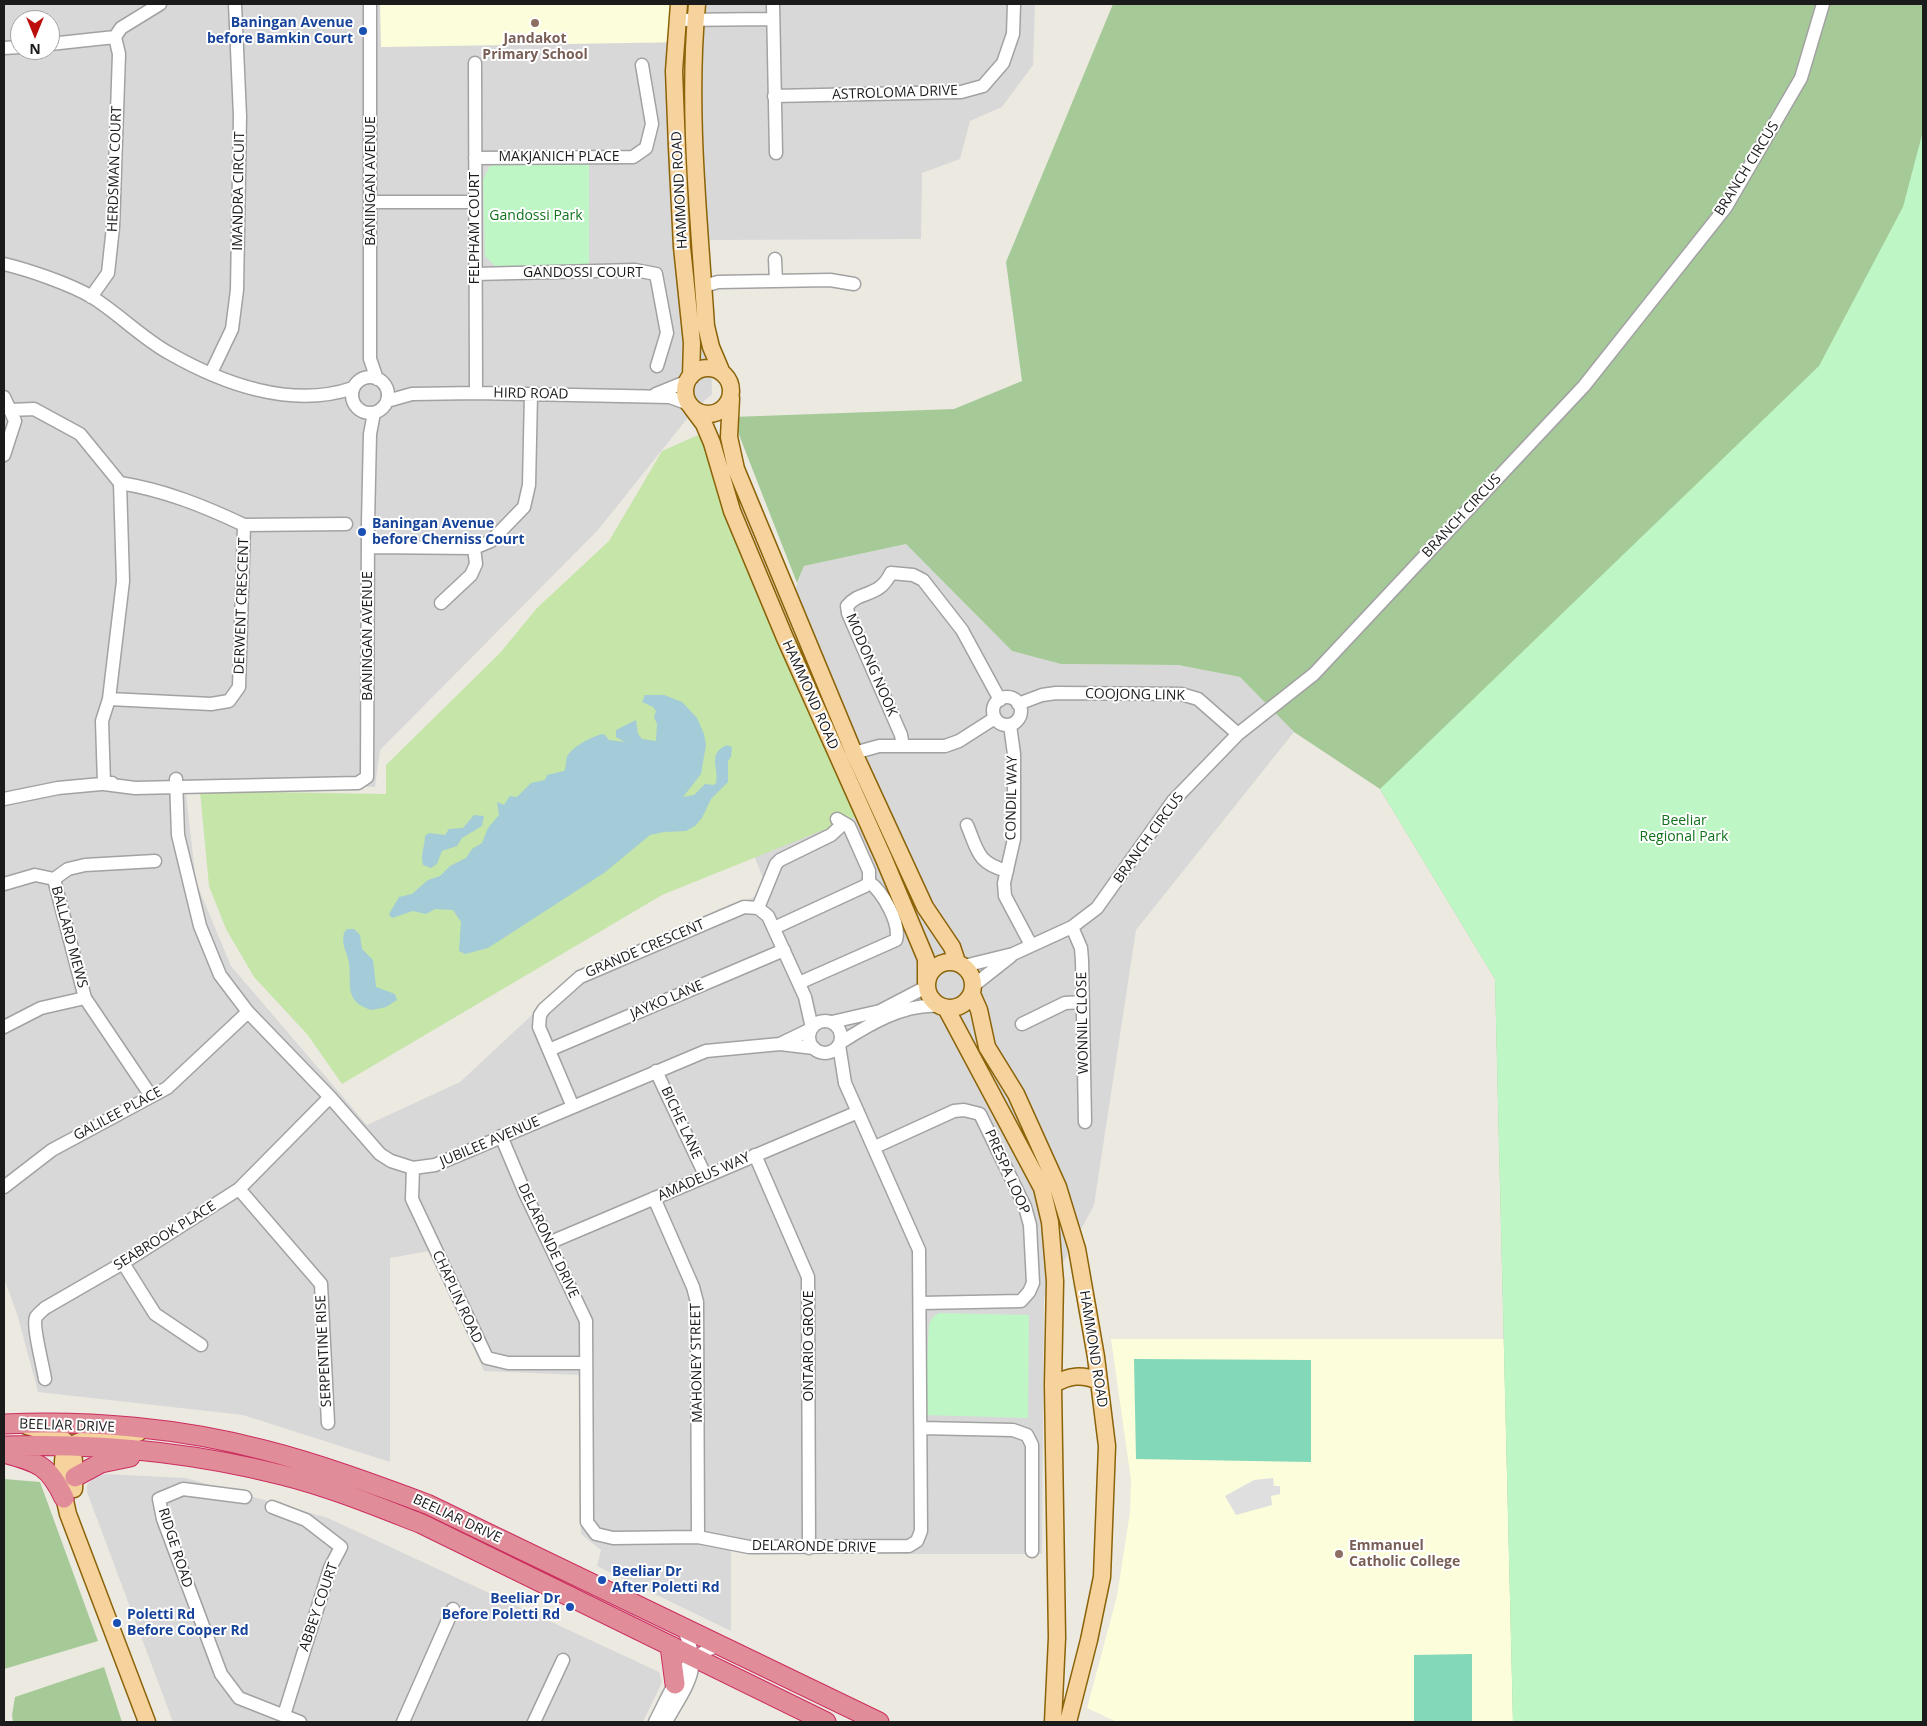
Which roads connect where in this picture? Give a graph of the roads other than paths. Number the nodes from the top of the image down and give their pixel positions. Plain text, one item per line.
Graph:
1 (160, 4) edge
2 (234, 4) edge
3 (370, 4) edge
4 (679, 4) edge
5 (773, 4) edge
6 (1014, 4) edge
7 (1824, 4) edge
8 (697, 12) edge
9 (677, 20) junction
10 (772, 20) junction
11 (115, 36) junction
12 (60, 43) edge
13 (475, 63) dead end
14 (642, 65) dead end
15 (774, 96) junction
16 (776, 153) dead end
17 (475, 158) junction
18 (371, 202) junction
19 (474, 202) junction
20 (776, 260) dead end
21 (4, 264) edge
22 (475, 274) junction
23 (776, 282) junction
24 (854, 284) dead end
25 (704, 286) junction
26 (92, 297) junction
27 (370, 359) junction
28 (657, 366) dead end
29 (212, 373) junction
30 (722, 373) junction
31 (690, 379) junction
32 (358, 384) junction
33 (384, 389) junction
34 (476, 393) junction
35 (335, 394) junction
36 (531, 394) junction
37 (649, 396) junction
38 (4, 397) edge
39 (731, 398) junction
40 (691, 406) junction
41 (10, 410) junction
42 (364, 410) junction
43 (4, 455) edge
44 (120, 483) junction
45 (346, 524) dead end
46 (244, 525) junction
47 (368, 547) junction
48 (474, 548) junction
49 (441, 603) dead end
50 (109, 699) junction
51 (1000, 700) junction
52 (1018, 704) junction
53 (995, 718) junction
54 (1010, 725) junction
55 (1238, 734) junction
56 (903, 746) junction
57 (854, 753) junction
58 (181, 783) junction
59 (104, 784) junction
60 (4, 799) edge
61 (967, 826) dead end
62 (155, 861) dead end
63 (1007, 872) junction
64 (54, 878) junction
65 (869, 882) junction
66 (4, 884) edge
67 (758, 908) junction
68 (1072, 927) junction
69 (774, 928) junction
70 (1031, 945) junction
71 (784, 950) junction
72 (1012, 954) junction
73 (960, 964) junction
74 (799, 983) junction
75 (926, 985) junction
76 (972, 990) junction
77 (805, 997) junction
78 (85, 998) junction
79 (1083, 1002) junction
80 (943, 1007) junction
81 (248, 1012) junction
82 (829, 1022) junction
83 (1022, 1024) dead end
84 (4, 1027) edge
85 (812, 1028) junction
86 (780, 1044) junction
87 (839, 1044) junction
88 (549, 1050) junction
89 (817, 1050) junction
90 (656, 1070) junction
91 (845, 1083) junction
92 (151, 1096) junction
93 (330, 1097) junction
94 (573, 1107) junction
95 (858, 1112) junction
96 (1085, 1122) dead end
97 (501, 1136) junction
98 (875, 1147) junction
99 (755, 1155) junction
100 (413, 1168) junction
101 (705, 1175) junction
102 (4, 1187) edge
103 (239, 1189) junction
104 (654, 1198) junction
105 (550, 1242) junction
106 (124, 1263) junction
107 (1082, 1280) junction
108 (1056, 1281) junction
109 (921, 1304) junction
110 (201, 1345) dead end
111 (586, 1363) junction
112 (45, 1379) dead end
113 (1099, 1381) junction
114 (1053, 1385) junction
115 (10, 1424) edge
116 (328, 1424) dead end
117 (921, 1428) junction
118 (162, 1431) junction
119 (4, 1446) edge
120 (71, 1446) junction
121 (153, 1452) junction
122 (4, 1453) edge
123 (75, 1477) junction
124 (246, 1497) dead end
125 (64, 1498) junction
126 (272, 1507) dead end
127 (76, 1528) junction
128 (698, 1537) junction
129 (809, 1548) junction
130 (1032, 1551) dead end
131 (454, 1609) dead end
132 (682, 1627) junction
133 (719, 1645) junction
134 (670, 1646) junction
135 (694, 1658) junction
136 (563, 1660) dead end
137 (1056, 1671) junction
138 (1082, 1673) junction
139 (675, 1684) junction
140 (284, 1716) junction
141 (147, 1722) edge
142 (300, 1722) edge
143 (403, 1722) edge
144 (534, 1722) edge
145 (655, 1722) edge
146 (666, 1722) edge
147 (826, 1722) edge
148 (879, 1722) edge
149 (1053, 1722) edge
150 (1068, 1722) edge

1 - 11 street
2 - 29 street, IMANDRA CIRCUIT
3 - 18 street, BANINGAN AVENUE
4 - 9 main road, HAMMOND ROAD
5 - 10 street
6 - 15 street, ASTROLOMA DRIVE
7 - 55 street, BRANCH CIRCUS
8 - 9 street
8 - 10 street
8 - 25 main road, HAMMOND ROAD
9 - 31 main road, HAMMOND ROAD
10 - 15 street
11 - 12 street
11 - 26 street, HERDSMAN COURT
13 - 17 street, FELPHAM COURT
14 - 17 street, MAKJANICH PLACE
15 - 16 street
17 - 19 street, FELPHAM COURT
18 - 19 street
18 - 27 street, BANINGAN AVENUE
19 - 22 street, FELPHAM COURT
20 - 23 street
21 - 26 street, HIRD ROAD
22 - 28 street, GANDOSSI COURT
22 - 34 street, FELPHAM COURT
23 - 24 street
23 - 25 street
25 - 30 main road, HAMMOND ROAD
26 - 29 street, HIRD ROAD
27 - 32 street, BANINGAN AVENUE
27 - 33 street, BANINGAN AVENUE
29 - 35 street, HIRD ROAD
30 - 31 main road
30 - 39 main road
31 - 37 street, HIRD ROAD
31 - 40 main road
32 - 33 street, HIRD ROAD
32 - 35 street, HIRD ROAD
32 - 42 street, BANINGAN AVENUE
33 - 34 street, HIRD ROAD
33 - 42 street
34 - 36 street, HIRD ROAD
35 - 42 street
36 - 37 street, HIRD ROAD
36 - 48 street
37 - 40 street, HIRD ROAD
38 - 41 street
39 - 40 main road
39 - 57 main road, HAMMOND ROAD
40 - 75 main road, HAMMOND ROAD
41 - 43 street
41 - 44 street
42 - 47 street, BANINGAN AVENUE
44 - 46 street, DERWENT CRESCENT
44 - 50 street
45 - 46 street
46 - 50 street, DERWENT CRESCENT
47 - 48 street
47 - 58 street, BANINGAN AVENUE
48 - 49 street
50 - 59 street
51 - 52 street
51 - 53 street
51 - 56 street, MODONG NOOK
52 - 54 street
52 - 55 street, COOJONG LINK
53 - 54 street
53 - 56 street
54 - 63 street, CONDIL WAY
55 - 68 street, BRANCH CIRCUS
56 - 57 street
57 - 73 main road, HAMMOND ROAD
58 - 59 street
58 - 81 street, JUBILEE AVENUE
59 - 60 street
61 - 63 street
62 - 64 street, BALLARD MEWS
63 - 70 street, CONDIL WAY
64 - 66 street, BALLARD MEWS
64 - 78 street, BALLARD MEWS
65 - 67 street
65 - 69 street
65 - 74 street
67 - 69 street
67 - 88 street, GRANDE CRESCENT
68 - 70 street, BRANCH CIRCUS
68 - 79 street, WONNIL CLOSE
69 - 71 street
70 - 72 street, BRANCH CIRCUS
71 - 74 street
71 - 88 street, JAYKO LANE
72 - 73 street, BRANCH CIRCUS
72 - 76 street, BRANCH CIRCUS
73 - 75 main road
73 - 76 main road
74 - 77 street
75 - 80 main road
75 - 82 street
76 - 80 main road
76 - 107 main road, HAMMOND ROAD
77 - 82 street
77 - 85 street
78 - 84 street
78 - 92 street, BALLARD MEWS
79 - 83 street
79 - 96 street, WONNIL CLOSE
80 - 87 street
80 - 108 main road, HAMMOND ROAD
81 - 92 street, GALILEE PLACE
81 - 93 street, JUBILEE AVENUE
82 - 85 street
82 - 87 street
85 - 86 street, JUBILEE AVENUE
85 - 89 street
86 - 89 street, JUBILEE AVENUE
86 - 90 street, JUBILEE AVENUE
87 - 89 street
87 - 91 street, DELARONDE DRIVE
88 - 94 street, GRANDE CRESCENT
89 - 91 street, DELARONDE DRIVE
90 - 94 street, JUBILEE AVENUE
90 - 101 street, BICHE LANE
91 - 95 street, DELARONDE DRIVE
92 - 102 street, GALILEE PLACE
93 - 100 street, JUBILEE AVENUE
93 - 103 street, SEABROOK PLACE
94 - 97 street, JUBILEE AVENUE
95 - 98 street, DELARONDE DRIVE
95 - 99 street, AMADEUS WAY
97 - 100 street, JUBILEE AVENUE
97 - 105 street, DELARONDE DRIVE
98 - 109 street, DELARONDE DRIVE
98 - 109 street, PRESPA LOOP
99 - 101 street, AMADEUS WAY
99 - 129 street, ONTARIO GROVE
100 - 111 street, CHAPLIN ROAD
101 - 104 street, AMADEUS WAY
103 - 106 street, SEABROOK PLACE
103 - 116 street, SERPENTINE RISE
104 - 105 street, AMADEUS WAY
104 - 128 street, MAHONEY STREET
105 - 111 street, DELARONDE DRIVE
106 - 110 street
106 - 112 street, SEABROOK PLACE
107 - 108 main road
107 - 113 main road, HAMMOND ROAD
108 - 114 main road, HAMMOND ROAD
109 - 117 street, DELARONDE DRIVE
111 - 128 street, DELARONDE DRIVE
113 - 114 main road
113 - 138 main road, HAMMOND ROAD
114 - 137 main road, HAMMOND ROAD
115 - 118 highway, BEELIAR DRIVE
115 - 120 main road
117 - 129 street, DELARONDE DRIVE
117 - 130 street
118 - 120 main road
118 - 132 highway, BEELIAR DRIVE
119 - 120 highway, BEELIAR DRIVE
120 - 121 highway, BEELIAR DRIVE
120 - 123 main road
120 - 125 main road
121 - 123 highway
121 - 134 highway, BEELIAR DRIVE
122 - 125 highway
123 - 127 main road
124 - 140 street, RIDGE ROAD
125 - 127 main road
126 - 140 street, ABBEY COURT
127 - 141 main road
128 - 129 street, DELARONDE DRIVE
131 - 143 street
132 - 133 highway, BEELIAR DRIVE
132 - 135 street
133 - 135 street
133 - 148 highway, BEELIAR DRIVE
134 - 135 highway, BEELIAR DRIVE
134 - 139 highway
135 - 139 street
135 - 146 street
135 - 147 highway, BEELIAR DRIVE
136 - 144 street
137 - 138 main road
137 - 149 main road, HAMMOND ROAD
138 - 150 main road, HAMMOND ROAD
139 - 145 street
140 - 142 street, RIDGE ROAD

